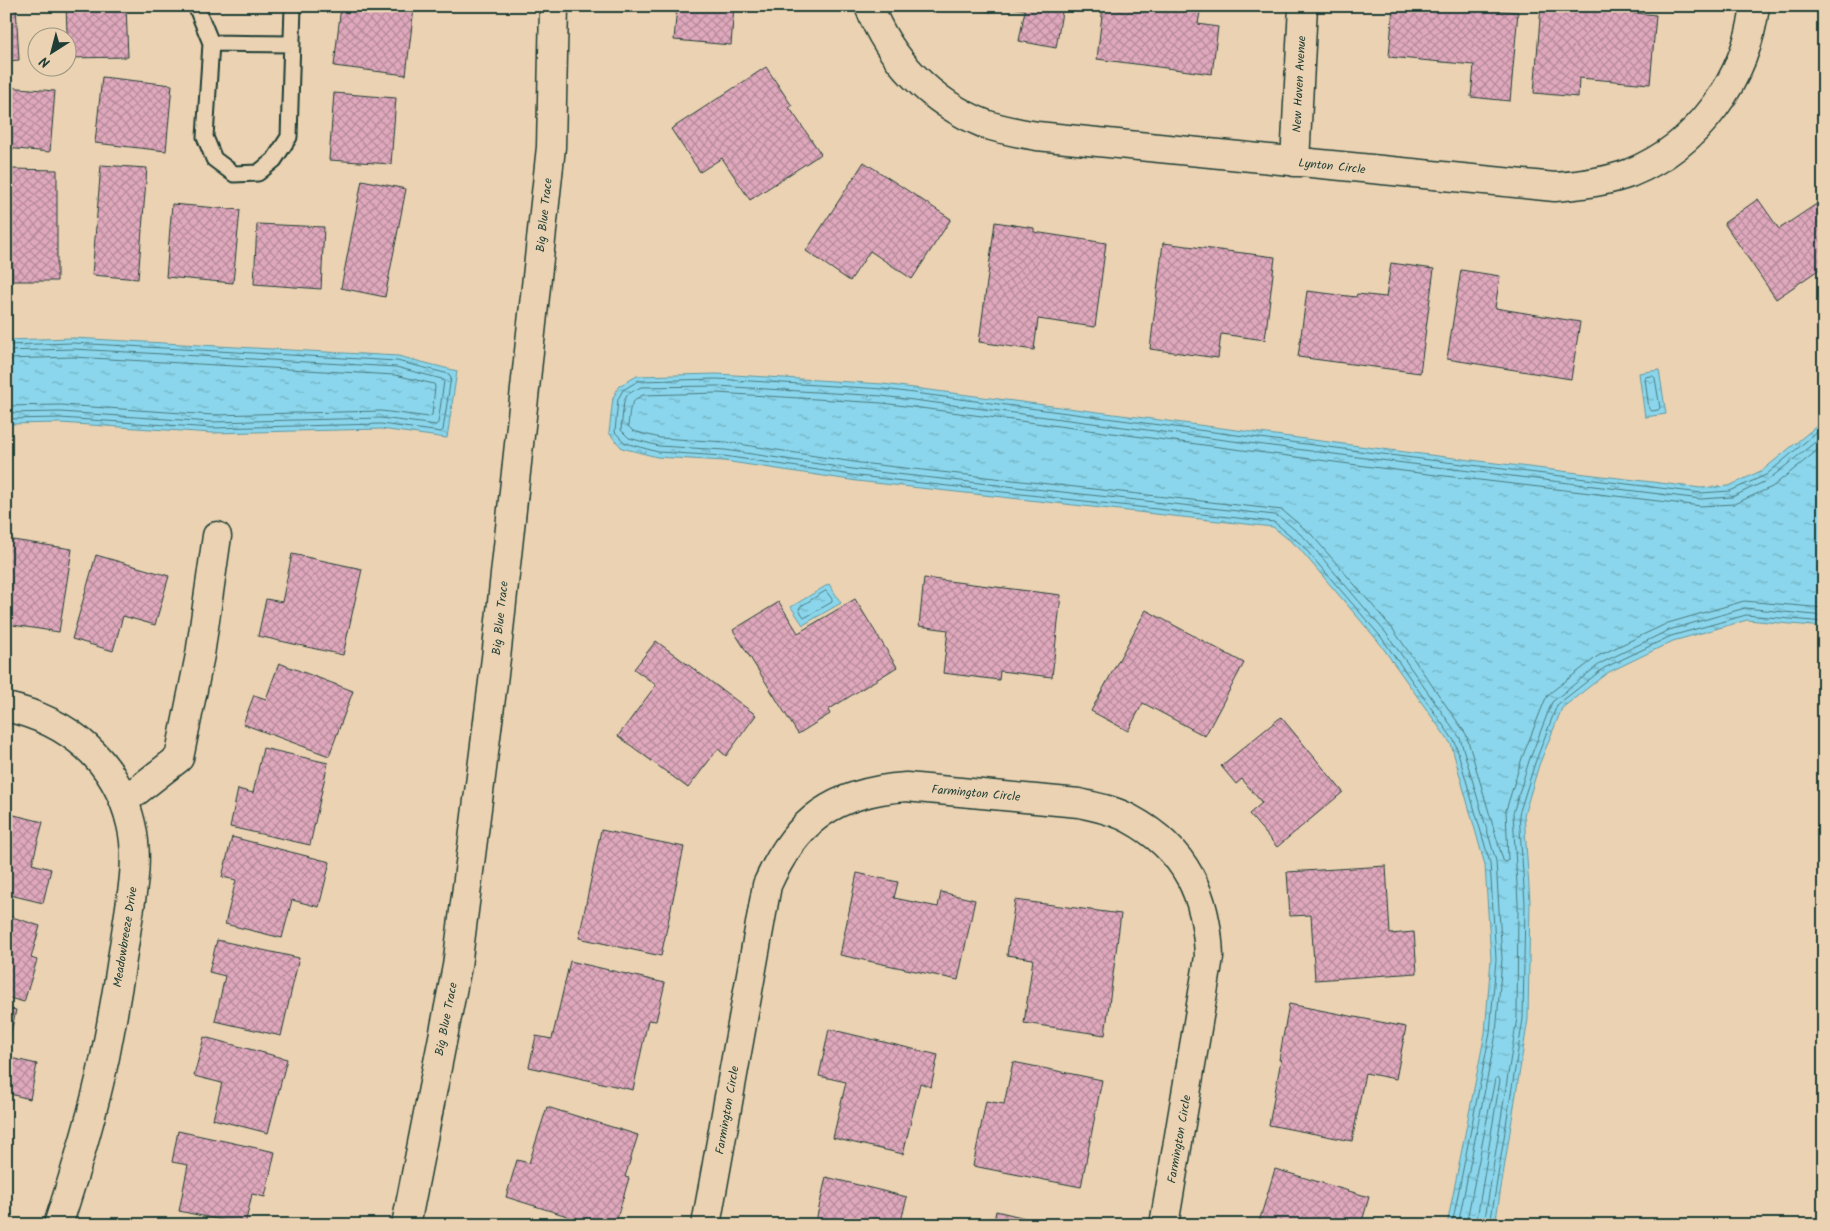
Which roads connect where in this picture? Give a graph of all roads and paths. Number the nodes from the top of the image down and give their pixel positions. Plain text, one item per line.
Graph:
1 (196, 6) edge
2 (293, 6) edge
3 (554, 6) edge
4 (869, 6) edge
5 (1303, 6) edge
6 (1755, 6) edge
7 (211, 43) junction
8 (292, 44) junction
9 (1295, 162) junction
10 (217, 536) dead end
11 (6, 707) edge
12 (124, 800) junction
13 (58, 1225) edge
14 (406, 1225) edge
15 (706, 1225) edge
16 (1164, 1225) edge

1 - 7 lane
2 - 8 lane
3 - 14 street, Big Blue Trace
4 - 9 street, Lynton Circle
5 - 9 street, New Haven Avenue
6 - 9 street, Lynton Circle
7 - 8 lane
7 - 8 lane
10 - 12 street
11 - 12 street, Meadowbreeze Drive
12 - 13 street, Meadowbreeze Drive
15 - 16 street, Farmington Circle

